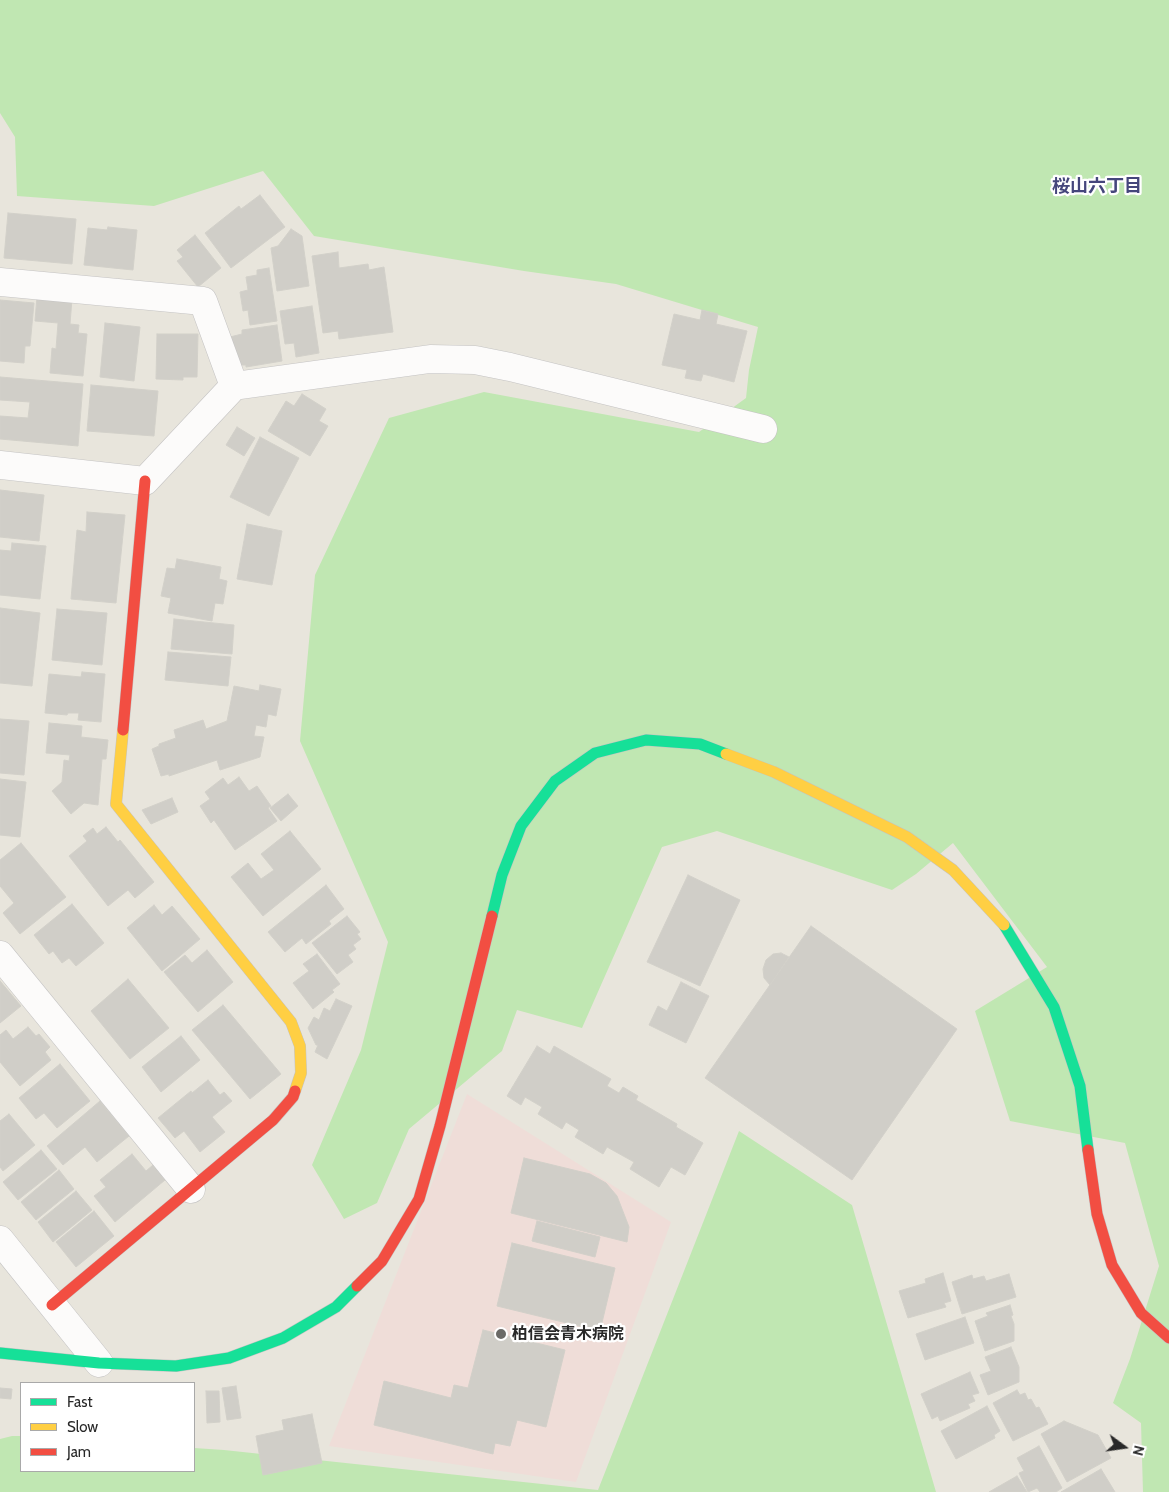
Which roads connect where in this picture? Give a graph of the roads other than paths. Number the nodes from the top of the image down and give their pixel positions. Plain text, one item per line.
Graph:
1 (0, 282) edge
2 (234, 386) junction
3 (763, 429) dead end
4 (0, 465) edge
5 (145, 481) junction
6 (0, 954) edge
7 (191, 1189) junction
8 (0, 1240) edge
9 (52, 1305) junction
10 (1169, 1338) edge
11 (0, 1353) edge
12 (98, 1363) junction

1 - 2 street
2 - 3 street
2 - 5 street
4 - 5 street
5 - 7 street
6 - 7 street
7 - 9 street
8 - 9 street
9 - 12 street
10 - 12 street
11 - 12 street

